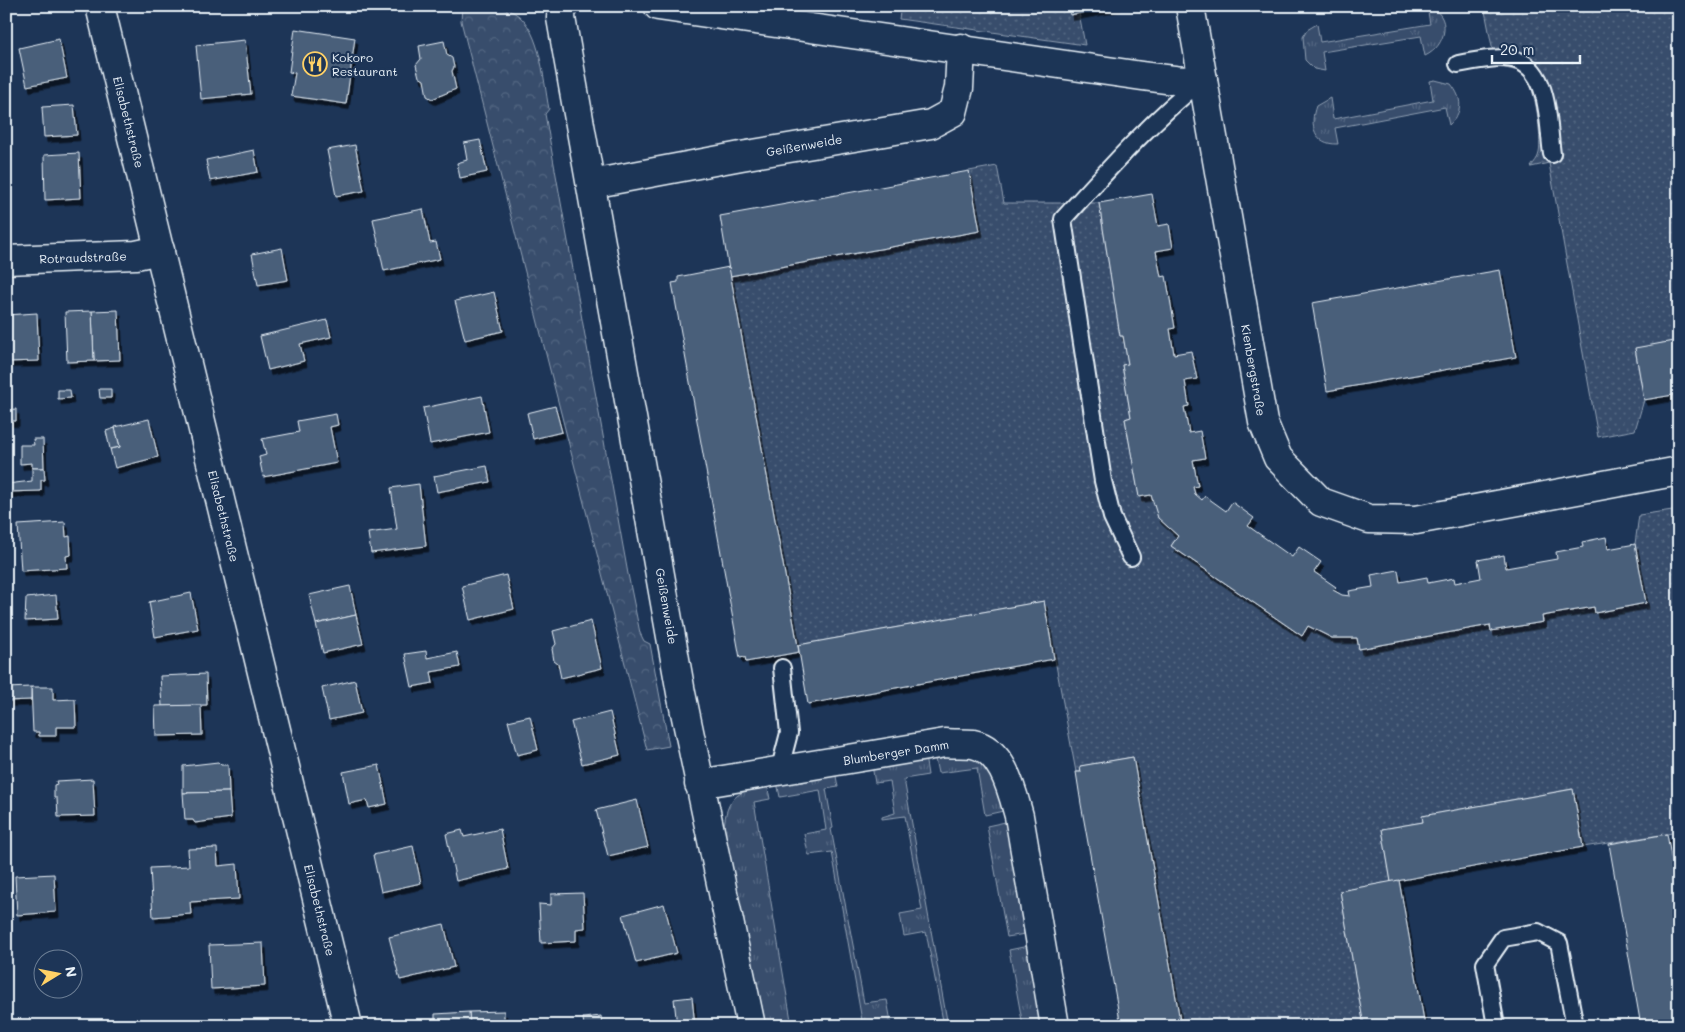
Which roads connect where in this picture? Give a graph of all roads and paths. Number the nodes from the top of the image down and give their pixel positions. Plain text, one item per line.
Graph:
1 (100, 6) edge
2 (562, 6) edge
3 (658, 6) edge
4 (1190, 6) edge
5 (686, 8) edge
6 (961, 48) junction
7 (1458, 64) dead end
8 (1204, 79) junction
9 (1552, 154) dead end
10 (591, 184) junction
11 (160, 250) junction
12 (6, 260) edge
13 (1679, 471) edge
14 (1131, 557) dead end
15 (782, 668) dead end
16 (799, 768) junction
17 (699, 784) junction
18 (348, 1026) edge
19 (751, 1026) edge
20 (1054, 1026) edge
21 (1496, 1026) edge
22 (1574, 1026) edge

1 - 11 street, Elisabethstraße
2 - 10 street, Geißenweide
3 - 5 street
4 - 8 street, Kienbergstraße
5 - 6 street
6 - 8 street
6 - 10 street, Geißenweide
7 - 9 lane
8 - 13 street, Kienbergstraße
8 - 14 lane
10 - 17 street, Geißenweide
11 - 12 street, Rotraudstraße
11 - 18 street, Elisabethstraße
15 - 16 lane
16 - 17 street, Blumberger Damm
16 - 20 street, Blumberger Damm
17 - 19 street, Geißenweide
21 - 22 lane

